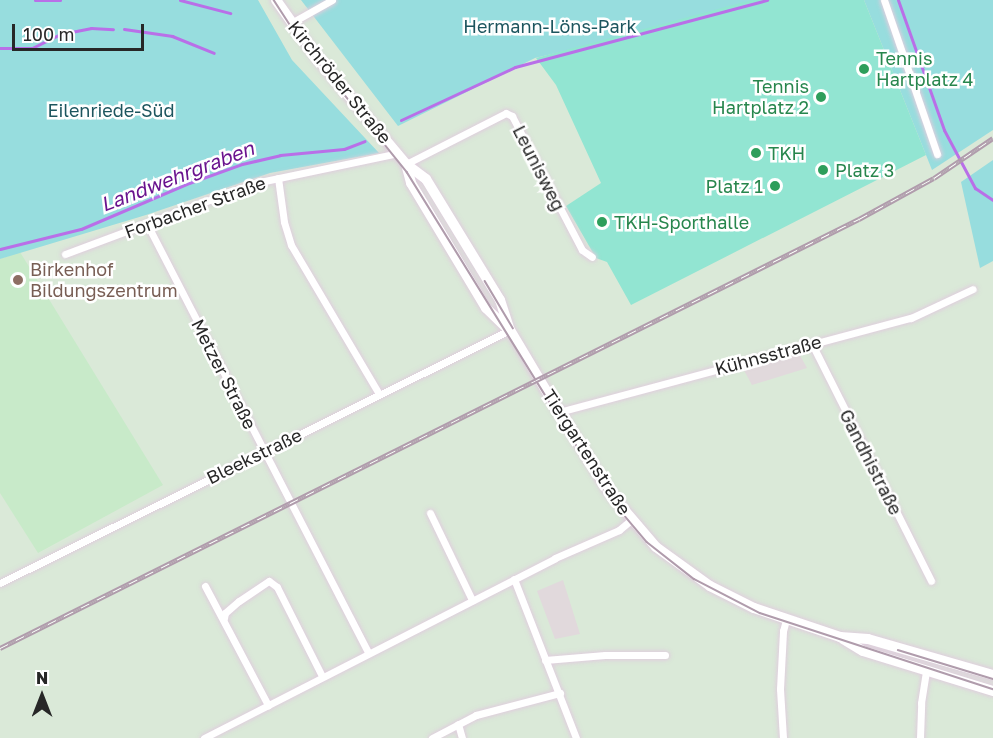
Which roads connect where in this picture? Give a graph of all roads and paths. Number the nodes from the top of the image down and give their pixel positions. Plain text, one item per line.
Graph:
1 (276, 0) edge
2 (332, 0) edge
3 (884, 0) edge
4 (291, 23) junction
5 (398, 153) junction
6 (937, 154) dead end
7 (406, 164) junction
8 (278, 178) junction
9 (147, 224) junction
10 (65, 254) dead end
11 (592, 257) dead end
12 (973, 289) dead end
13 (510, 330) junction
14 (812, 344) junction
15 (379, 394) junction
16 (559, 412) junction
17 (264, 451) junction
18 (430, 513) dead end
19 (631, 520) junction
20 (514, 579) junction
21 (931, 580) dead end
22 (0, 583) edge
23 (205, 586) dead end
24 (472, 600) junction
25 (224, 618) junction
26 (786, 620) junction
27 (840, 637) junction
28 (368, 653) junction
29 (665, 655) dead end
30 (545, 660) junction
31 (926, 671) junction
32 (993, 675) edge
33 (322, 676) junction
34 (993, 691) edge
35 (560, 693) junction
36 (268, 705) junction
37 (458, 724) junction
38 (204, 738) edge
39 (432, 738) edge
40 (462, 738) edge
41 (576, 738) edge
42 (783, 738) edge
43 (920, 738) edge

1 - 4 main road, Kirchröder Straße
2 - 4 street
3 - 6 street
4 - 5 main road, Kirchröder Straße
5 - 7 main road, Kirchröder Straße
5 - 8 street, Forbacher Straße
7 - 11 street, Leunisweg
7 - 13 main road, Tiergartenstraße
7 - 13 main road, Tiergartenstraße
8 - 9 street, Forbacher Straße
8 - 15 street
9 - 10 street, Forbacher Straße
9 - 17 street, Metzer Straße
12 - 14 street, Kühnsstraße
13 - 15 street, Bleekstraße
13 - 16 main road, Tiergartenstraße
14 - 16 street, Kühnsstraße
14 - 21 street, Gandhistraße
15 - 17 street, Bleekstraße
16 - 19 main road, Tiergartenstraße
17 - 22 street, Bleekstraße
17 - 28 street, Metzer Straße
18 - 24 street
19 - 20 street
19 - 26 main road, Tiergartenstraße
20 - 24 street
20 - 30 street
23 - 25 street
24 - 28 street
25 - 33 street
25 - 36 street
26 - 27 main road, Tiergartenstraße
26 - 42 street
27 - 31 main road, Tiergartenstraße
27 - 32 main road, Tiergartenstraße
28 - 33 street
29 - 30 street
30 - 35 street
31 - 34 main road, Tiergartenstraße
31 - 43 street
33 - 36 street
35 - 37 street
35 - 41 street
36 - 38 street
37 - 39 street
37 - 40 street

